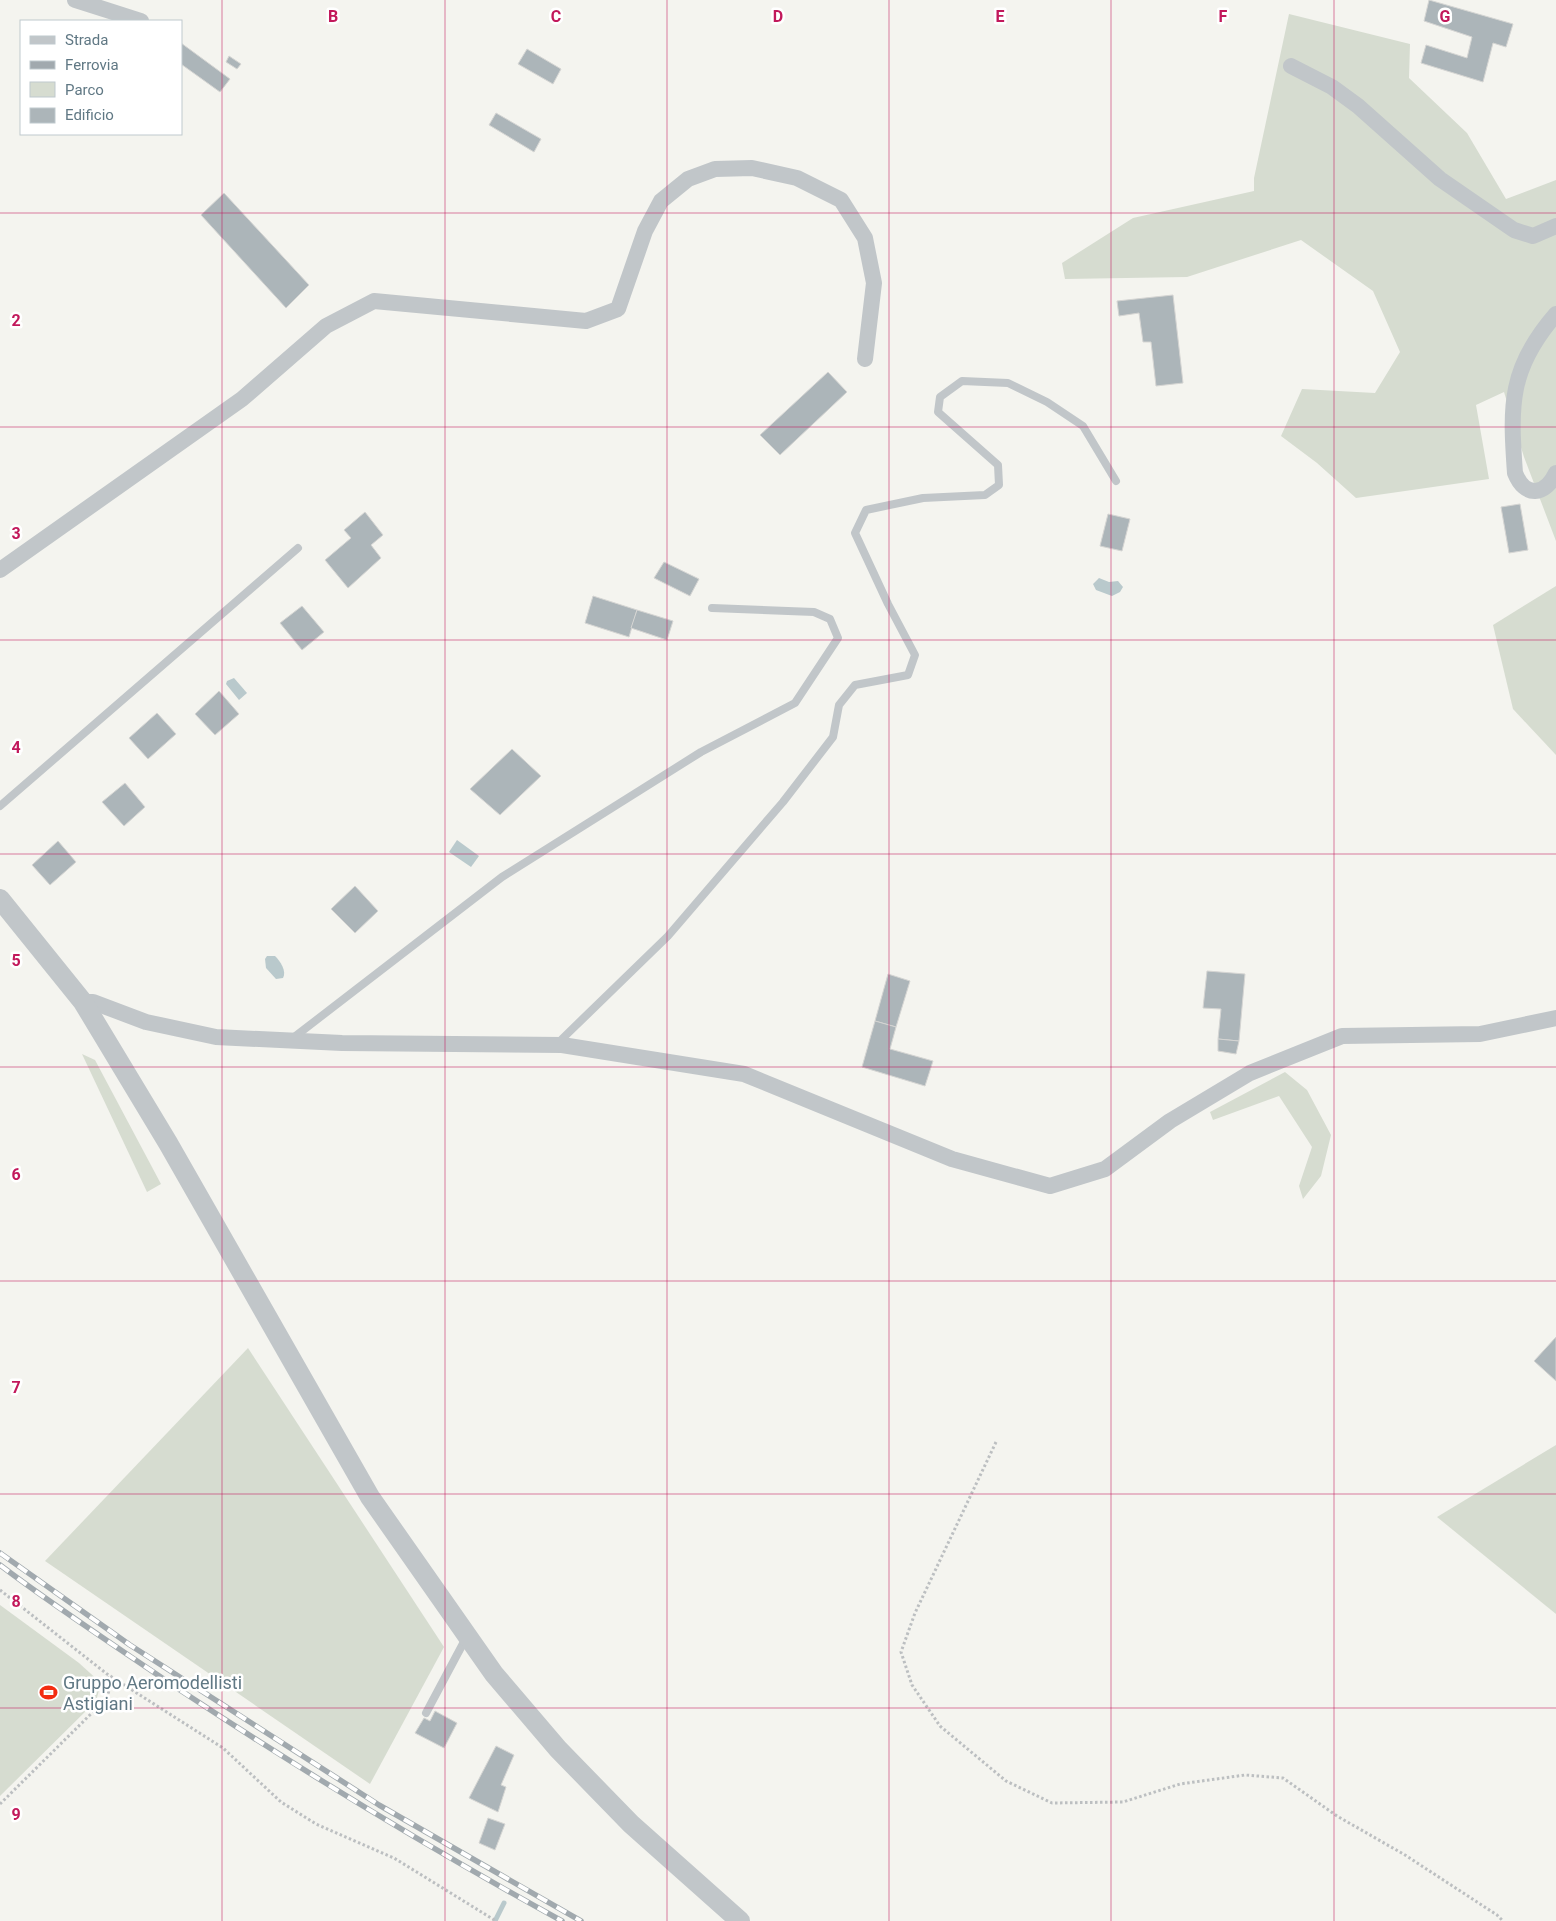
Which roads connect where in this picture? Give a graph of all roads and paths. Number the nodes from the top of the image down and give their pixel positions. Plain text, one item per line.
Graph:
1 (75, 0) edge
2 (138, 20) edge
3 (1291, 66) dead end
4 (1556, 226) edge
5 (1556, 314) edge
6 (865, 359) dead end
7 (1556, 473) edge
8 (1116, 481) dead end
9 (298, 548) dead end
10 (0, 570) edge
11 (712, 608) dead end
12 (0, 806) edge
13 (0, 900) edge
14 (83, 1002) junction
15 (1556, 1018) edge
16 (291, 1040) junction
17 (562, 1045) junction
18 (996, 1442) dead end
19 (0, 1590) edge
20 (467, 1636) junction
21 (107, 1674) junction
22 (426, 1713) dead end
23 (0, 1804) edge
24 (496, 1921) edge
25 (740, 1921) edge
26 (1503, 1921) edge

1 - 2 street
3 - 4 street
5 - 7 street
6 - 10 street
8 - 17 lane
9 - 12 lane
11 - 16 lane
13 - 14 street
14 - 16 street
14 - 20 street
15 - 17 street
16 - 17 street
18 - 26 path
19 - 21 path
20 - 22 lane
20 - 25 street
21 - 23 path
21 - 24 path

